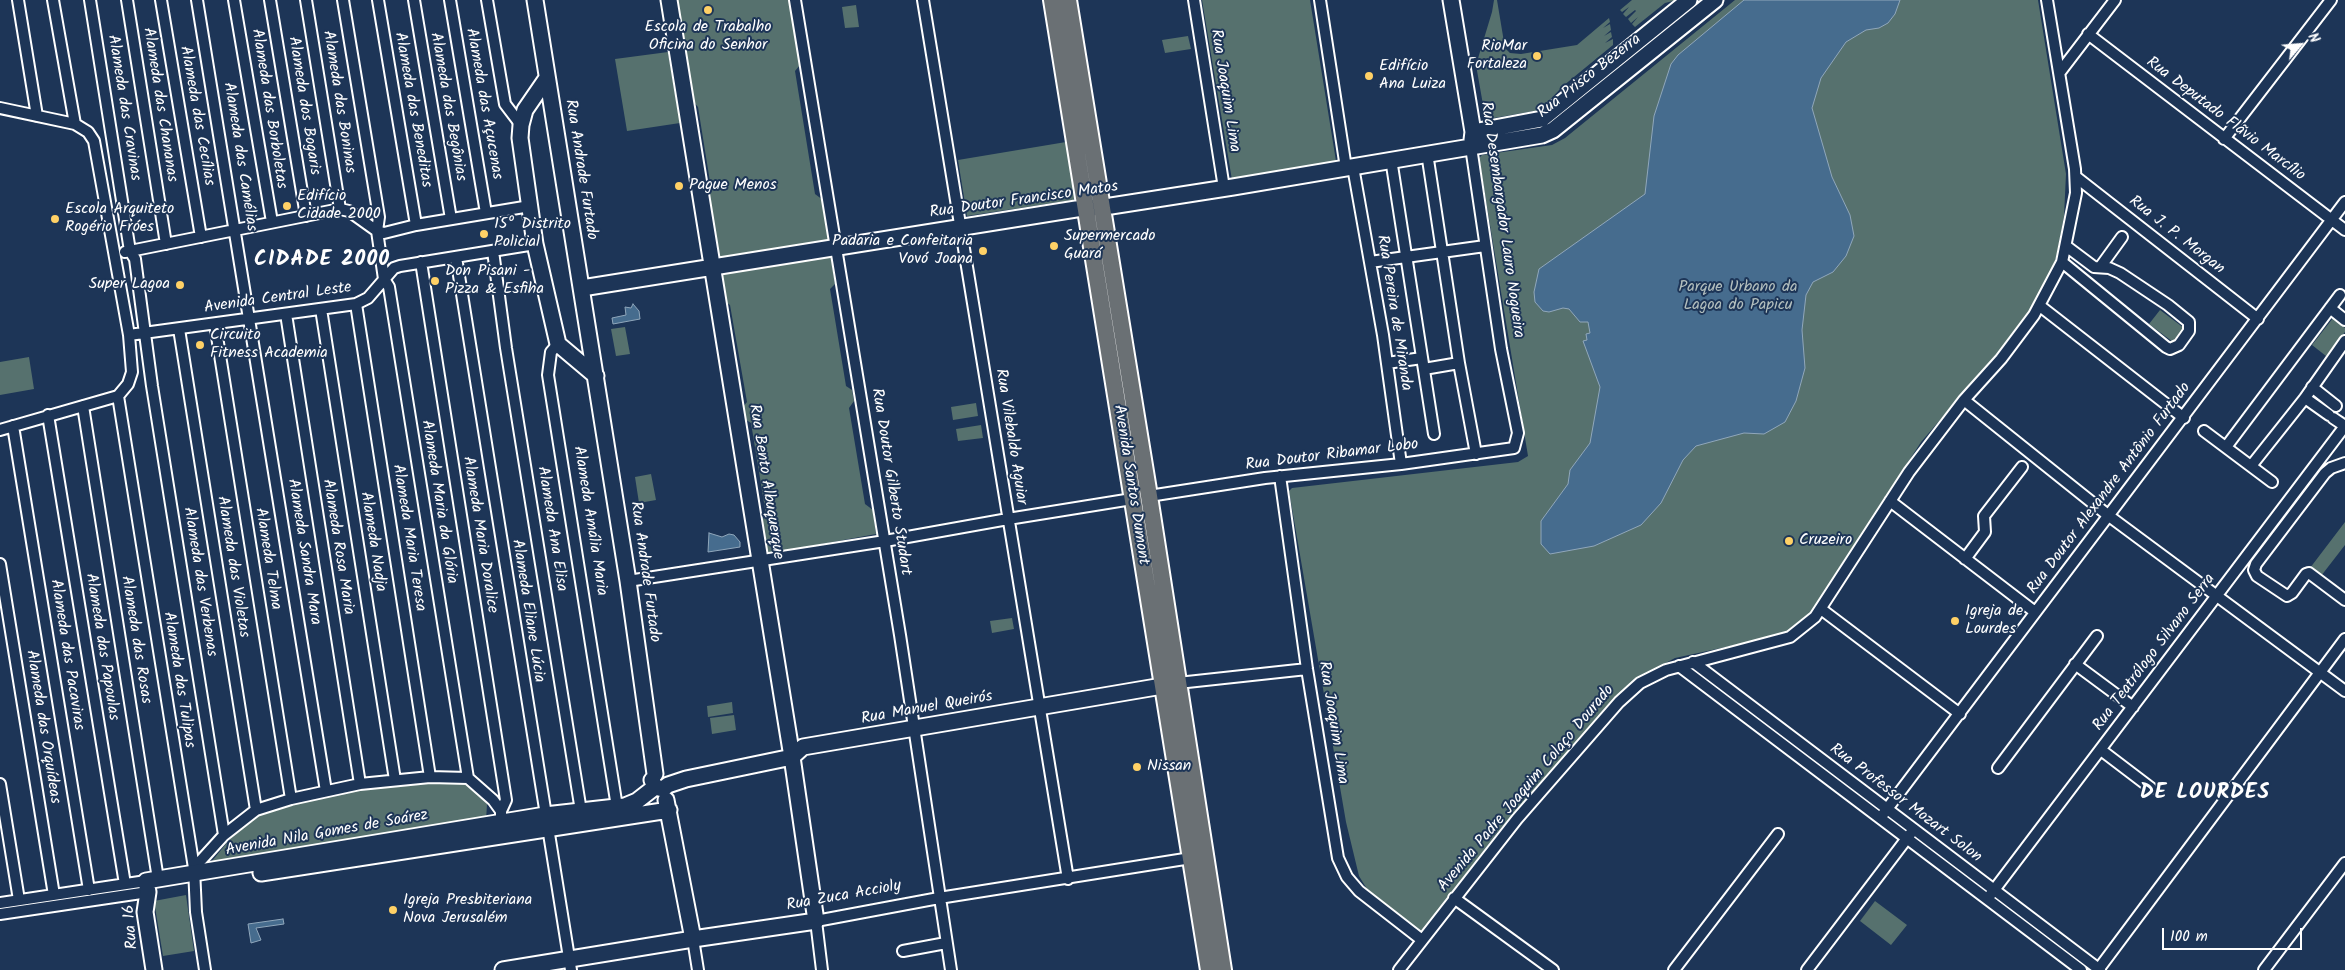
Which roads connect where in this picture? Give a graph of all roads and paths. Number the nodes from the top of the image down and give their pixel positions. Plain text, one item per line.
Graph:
1 (18, 0) edge
2 (53, 0) edge
3 (90, 0) edge
4 (127, 0) edge
5 (161, 0) edge
6 (197, 0) edge
7 (234, 0) edge
8 (270, 0) edge
9 (306, 0) edge
10 (343, 0) edge
11 (378, 0) edge
12 (414, 0) edge
13 (450, 0) edge
14 (487, 0) edge
15 (535, 0) edge
16 (669, 0) edge
17 (795, 0) edge
18 (923, 0) edge
19 (1052, 0) edge
20 (1068, 0) edge
21 (1194, 0) edge
22 (1320, 0) edge
23 (1451, 0) edge
24 (1690, 0) edge
25 (1715, 0) edge
26 (2047, 0) edge
27 (2115, 0) edge
28 (2331, 0) edge
29 (2088, 34) junction
30 (1070, 66) junction
31 (2060, 72) junction
32 (547, 78) junction
33 (0, 108) edge
34 (38, 116) junction
35 (75, 124) junction
36 (520, 125) junction
37 (1472, 139) junction
38 (2224, 140) junction
39 (1427, 154) junction
40 (1391, 159) junction
41 (1349, 167) junction
42 (2076, 176) junction
43 (1224, 188) junction
44 (2345, 202) edge
45 (530, 206) junction
46 (1093, 207) junction
47 (340, 209) junction
48 (486, 213) junction
49 (306, 216) junction
50 (451, 219) junction
51 (2332, 220) junction
52 (272, 222) junction
53 (416, 225) junction
54 (960, 227) junction
55 (236, 230) junction
56 (2345, 230) edge
57 (376, 231) junction
58 (201, 237) junction
59 (2122, 237) dead end
60 (166, 244) junction
61 (535, 244) junction
62 (1485, 246) junction
63 (2066, 246) junction
64 (837, 247) junction
65 (130, 251) junction
66 (492, 251) junction
67 (1443, 251) junction
68 (115, 254) junction
69 (1407, 256) junction
70 (456, 257) junction
71 (421, 262) junction
72 (1370, 262) junction
73 (2062, 262) junction
74 (713, 267) junction
75 (2098, 267) junction
76 (384, 279) junction
77 (2084, 281) junction
78 (582, 288) junction
79 (2340, 295) dead end
80 (356, 304) junction
81 (2040, 306) junction
82 (2330, 308) junction
83 (321, 309) junction
84 (286, 314) junction
85 (250, 318) junction
86 (2258, 318) junction
87 (2345, 320) edge
88 (215, 324) junction
89 (179, 329) junction
90 (145, 333) junction
91 (129, 335) junction
92 (2345, 342) edge
93 (558, 344) junction
94 (1126, 354) junction
95 (1109, 357) junction
96 (1422, 358) junction
97 (1387, 363) junction
98 (1459, 363) junction
99 (1424, 370) junction
100 (596, 376) junction
101 (1128, 378) junction
102 (1112, 380) junction
103 (2312, 386) junction
104 (118, 396) junction
105 (2304, 398) junction
106 (1964, 400) junction
107 (82, 406) junction
108 (2340, 409) edge
109 (48, 415) junction
110 (2184, 418) junction
111 (12, 426) junction
112 (0, 430) edge
113 (2344, 430) edge
114 (2204, 431) dead end
115 (1434, 434) dead end
116 (1516, 445) joint
117 (2226, 447) junction
118 (1476, 454) junction
119 (2345, 463) edge
120 (1401, 464) junction
121 (2022, 466) dead end
122 (2251, 466) junction
123 (1280, 476) junction
124 (2272, 482) dead end
125 (1149, 496) junction
126 (1132, 499) junction
127 (1890, 501) junction
128 (2109, 516) junction
129 (1008, 519) junction
130 (885, 541) junction
131 (1965, 559) junction
132 (760, 562) junction
133 (0, 564) edge
134 (628, 582) junction
135 (2218, 596) junction
136 (2345, 600) edge
137 (1821, 610) junction
138 (2036, 612) junction
139 (2097, 636) dead end
140 (2345, 639) edge
141 (1693, 662) junction
142 (2075, 664) junction
143 (1679, 666) junction
144 (1307, 669) junction
145 (2320, 672) junction
146 (1170, 685) junction
147 (2345, 691) edge
148 (2133, 707) junction
149 (1038, 708) junction
150 (1960, 714) junction
151 (915, 728) junction
152 (2101, 750) junction
153 (792, 757) junction
154 (1998, 768) dead end
155 (430, 777) junction
156 (468, 778) junction
157 (394, 780) junction
158 (0, 784) edge
159 (360, 784) junction
160 (661, 784) junction
161 (2151, 788) dead end
162 (326, 791) junction
163 (292, 799) junction
164 (616, 807) junction
165 (256, 810) junction
166 (669, 810) junction
167 (581, 811) junction
168 (1884, 813) junction
169 (632, 815) junction
170 (501, 817) junction
171 (546, 821) junction
172 (1778, 834) dead end
173 (1910, 834) junction
174 (224, 835) junction
175 (1191, 858) junction
176 (2345, 863) edge
177 (194, 876) junction
178 (1068, 879) junction
179 (125, 884) junction
180 (151, 884) junction
181 (89, 890) junction
182 (1992, 894) junction
183 (54, 895) junction
184 (939, 898) junction
185 (1454, 898) junction
186 (19, 900) junction
187 (0, 903) edge
188 (0, 914) edge
189 (816, 921) junction
190 (693, 939) junction
191 (1422, 940) junction
192 (946, 943) junction
193 (903, 951) dead end
194 (2082, 956) junction
195 (570, 965) edge
196 (2076, 969) edge
197 (154, 970) edge
198 (205, 970) edge
199 (503, 970) edge
200 (698, 970) edge
201 (822, 970) edge
202 (951, 970) edge
203 (1209, 970) edge
204 (1223, 970) edge
205 (1399, 970) edge
206 (1553, 970) edge
207 (1674, 970) edge
208 (1807, 970) edge
209 (2099, 970) edge
210 (2264, 970) edge

1 - 34 street
2 - 35 street
3 - 65 street, Alameda das Cravinas
4 - 60 street, Alameda das Chananas
5 - 58 street, Alameda das Cecílias
6 - 55 street, Alameda das Camélias
7 - 52 street, Alameda das Borboletas
8 - 49 street, Alameda dos Bogaris
9 - 47 street, Alameda das Boninas
10 - 57 street, Alameda Maria da Glória
11 - 53 street, Alameda das Beneditas
12 - 50 street, Alameda das Begônias
13 - 48 street, Alameda das Açucenas
14 - 36 street
15 - 32 street, Rua Andrade Furtado
16 - 74 street, Rua Bento Albuquerque
17 - 64 street, Rua Doutor Gilberto Studart
18 - 54 street, Rua Vilebaldo Aguiar
19 - 30 main road, Avenida Santos Dumont
20 - 30 main road, Avenida Santos Dumont
21 - 43 street, Rua Joaquim Lima
22 - 41 street, Rua Pereira de Miranda
23 - 37 street, Rua Desembargador Lauro Nogueira
24 - 37 street, Rua Prisco Bezerra
25 - 37 street, Rua Prisco Bezerra
26 - 31 street, Avenida Padre Joaquim Colaço Dourado
27 - 29 street
28 - 38 street
29 - 31 street
29 - 38 street, Rua Deputado Flãvio Marcílio
30 - 46 main road, Avenida Santos Dumont
31 - 42 street, Avenida Padre Joaquim Colaço Dourado
32 - 36 street
32 - 78 street, Rua Andrade Furtado
33 - 34 street
34 - 35 street
35 - 68 street
36 - 45 street
37 - 39 street, Rua Doutor Francisco Matos
37 - 62 street, Rua Desembargador Lauro Nogueira
38 - 51 street, Rua Deputado Flãvio Marcílio
39 - 40 street, Rua Doutor Francisco Matos
39 - 67 street
40 - 41 street, Rua Doutor Francisco Matos
40 - 69 street
41 - 43 street, Rua Doutor Francisco Matos
41 - 72 street, Rua Pereira de Miranda
42 - 63 street, Avenida Padre Joaquim Colaço Dourado
42 - 86 street, Rua J. P. Morgan
43 - 46 street, Rua Doutor Francisco Matos
44 - 51 street, Rua Doutor Alexandre Antônio Furtado
45 - 48 street
45 - 61 street
46 - 54 street, Rua Doutor Francisco Matos
46 - 94 main road, Avenida Santos Dumont
46 - 95 main road, Avenida Santos Dumont
47 - 49 street
47 - 57 street
48 - 50 street
49 - 52 street
50 - 53 street
51 - 56 street, Rua Deputado Flãvio Marcílio
51 - 86 street, Rua Doutor Alexandre Antônio Furtado
52 - 55 street
53 - 57 street
54 - 64 street, Rua Doutor Francisco Matos
54 - 129 street, Rua Vilebaldo Aguiar
55 - 58 street
55 - 85 street, Alameda das Camélias
57 - 76 street, Alameda Maria da Glória
58 - 60 street
59 - 75 street
60 - 65 street
61 - 66 street, Avenida Central Leste
61 - 93 street
62 - 67 street
62 - 116 street, Rua Desembargador Lauro Nogueira
63 - 73 street, Avenida Padre Joaquim Colaço Dourado
63 - 75 street
64 - 74 street, Rua Doutor Francisco Matos
64 - 130 street, Rua Doutor Gilberto Studart
65 - 68 street
65 - 90 street, Alameda das Cravinas
66 - 70 street, Avenida Central Leste
66 - 167 street, Alameda Ana Elisa
67 - 69 street
67 - 98 street
68 - 91 street
69 - 72 street
69 - 96 street
70 - 71 street, Avenida Central Leste
70 - 171 street, Alameda Eliane Lúcia
71 - 76 street, Avenida Central Leste
71 - 170 street, Alameda Maria Doralice
72 - 97 street, Rua Pereira de Miranda
73 - 77 street
73 - 81 street, Avenida Padre Joaquim Colaço Dourado
74 - 78 street, Rua Doutor Francisco Matos
74 - 132 street, Rua Bento Albuquerque
75 - 77 street
75 - 77 street
76 - 80 street, Avenida Central Leste
76 - 156 street, Alameda Maria da Glória
78 - 100 street, Rua Andrade Furtado
79 - 82 street
80 - 83 street, Avenida Central Leste
80 - 155 street, Alameda Maria Teresa
81 - 106 street, Avenida Padre Joaquim Colaço Dourado
81 - 110 street
82 - 87 street
82 - 117 street
83 - 84 street, Avenida Central Leste
83 - 157 street, Alameda Nadja
84 - 85 street, Avenida Central Leste
84 - 159 street, Alameda Rosa Maria
85 - 88 street, Avenida Central Leste
85 - 162 street, Alameda Sandra Mara
86 - 110 street, Rua Doutor Alexandre Antônio Furtado
88 - 89 street, Avenida Central Leste
88 - 163 street, Alameda Telma
89 - 90 street, Avenida Central Leste
89 - 165 street, Alameda das Violetas
90 - 91 street, Avenida Central Leste
90 - 174 street, Alameda das Verbenas
91 - 104 street
92 - 103 street
93 - 100 street
93 - 164 street, Alameda Amália Maria
94 - 95 main road
94 - 101 main road, Avenida Santos Dumont
95 - 102 main road, Avenida Santos Dumont
96 - 97 street
96 - 99 street
97 - 120 street, Rua Pereira de Miranda
98 - 99 street
98 - 118 street
99 - 115 street
100 - 134 street, Rua Andrade Furtado
101 - 102 main road
101 - 125 main road, Avenida Santos Dumont
102 - 126 main road, Avenida Santos Dumont
103 - 105 street
103 - 108 street
104 - 107 street
104 - 177 street, Alameda das Tulipas
105 - 113 street
105 - 122 street
106 - 127 street, Avenida Padre Joaquim Colaço Dourado
106 - 128 street
107 - 109 street
107 - 180 street, Alameda das Rosas
109 - 111 street
109 - 179 street, Alameda das Papoulas
110 - 128 street, Rua Doutor Alexandre Antônio Furtado
111 - 112 street
111 - 181 street, Alameda das Pacaviras
113 - 135 street, Rua Teatrólogo Silvano Serra
114 - 117 street
116 - 118 street, Rua Doutor Ribamar Lobo
117 - 122 street
118 - 120 street, Rua Doutor Ribamar Lobo
119 - 136 street
120 - 123 street, Rua Doutor Ribamar Lobo
121 - 131 street
122 - 124 street
123 - 125 street, Rua Doutor Ribamar Lobo
123 - 144 street, Rua Joaquim Lima
125 - 146 main road, Avenida Santos Dumont
126 - 129 street
126 - 146 main road, Avenida Santos Dumont
127 - 131 street
127 - 137 street, Avenida Padre Joaquim Colaço Dourado
128 - 135 street
128 - 138 street, Rua Doutor Alexandre Antônio Furtado
129 - 130 street
129 - 149 street, Rua Vilebaldo Aguiar
130 - 132 street
130 - 151 street, Rua Doutor Gilberto Studart
131 - 138 street
132 - 134 street
132 - 153 street, Rua Bento Albuquerque
133 - 183 street, Alameda das Orquídeas
134 - 160 street, Rua Andrade Furtado
135 - 145 street
135 - 148 street, Rua Teatrólogo Silvano Serra
137 - 141 street, Avenida Padre Joaquim Colaço Dourado
137 - 150 street
138 - 150 street, Rua Doutor Alexandre Antônio Furtado
139 - 142 street
140 - 145 street
141 - 143 street, Avenida Padre Joaquim Colaço Dourado
141 - 168 street, Rua Professor Mozart Solon
142 - 148 street
142 - 154 street
143 - 168 street, Rua Professor Mozart Solon
143 - 185 street, Avenida Padre Joaquim Colaço Dourado
144 - 146 street
144 - 191 street, Rua Joaquim Lima
145 - 147 street
145 - 209 street
146 - 149 street, Rua Manuel Queirós
146 - 175 main road, Avenida Santos Dumont
146 - 204 main road, Avenida Santos Dumont
148 - 152 street, Rua Teatrólogo Silvano Serra
149 - 151 street, Rua Manuel Queirós
149 - 178 street, Rua Vilebaldo Aguiar
150 - 168 street, Rua Doutor Alexandre Antônio Furtado
151 - 153 street, Rua Manuel Queirós
151 - 184 street, Rua Doutor Gilberto Studart
152 - 161 street
152 - 182 street, Rua Teatrólogo Silvano Serra
153 - 160 street, Rua Manuel Queirós
153 - 189 street, Rua Bento Albuquerque
155 - 156 street
155 - 157 street
156 - 170 street
157 - 159 street
158 - 186 street
159 - 162 street
160 - 164 street, Avenida Nila Gomes de Soárez
160 - 166 street, Rua Andrade Furtado
160 - 169 street
162 - 163 street
163 - 165 street
164 - 167 street, Avenida Nila Gomes de Soárez
165 - 174 street
166 - 169 street, Avenida Nila Gomes de Soárez
166 - 190 street, Rua Andrade Furtado
167 - 171 street, Avenida Nila Gomes de Soárez
168 - 173 street, Rua Professor Mozart Solon
169 - 171 street, Avenida Nila Gomes de Soárez
170 - 171 street, Avenida Nila Gomes de Soárez
170 - 177 street, Avenida Nila Gomes de Soárez
171 - 177 street, Avenida Nila Gomes de Soárez
171 - 195 street, Alameda Eliane Lúcia
172 - 207 street
173 - 182 street, Rua Professor Mozart Solon
173 - 208 street
174 - 177 street
175 - 178 street, Rua Zuca Accioly
175 - 203 main road, Avenida Santos Dumont
176 - 210 street
177 - 180 street, Avenida Nila Gomes de Soárez
177 - 198 street, Alameda das Tulipas
178 - 184 street, Rua Zuca Accioly
179 - 180 street, Avenida Nila Gomes de Soárez
179 - 181 street, Avenida Nila Gomes de Soárez
180 - 188 street, Avenida Nila Gomes de Soárez
180 - 197 street, Rua 16
181 - 183 street, Avenida Nila Gomes de Soárez
182 - 194 street, Rua Professor Mozart Solon
182 - 196 street, Rua Professor Mozart Solon
183 - 186 street, Avenida Nila Gomes de Soárez
184 - 189 street, Rua Zuca Accioly
184 - 192 street, Rua Doutor Gilberto Studart
185 - 191 street, Avenida Padre Joaquim Colaço Dourado
185 - 206 street
186 - 187 street, Avenida Nila Gomes de Soárez
189 - 190 street, Rua Zuca Accioly
189 - 201 street, Rua Bento Albuquerque
190 - 195 street, Rua Zuca Accioly
190 - 200 street, Rua Andrade Furtado
191 - 205 street, Avenida Padre Joaquim Colaço Dourado
192 - 193 street
192 - 202 street, Rua Doutor Gilberto Studart
194 - 196 street
194 - 209 street, Rua Professor Mozart Solon
195 - 199 street, Rua Zuca Accioly

